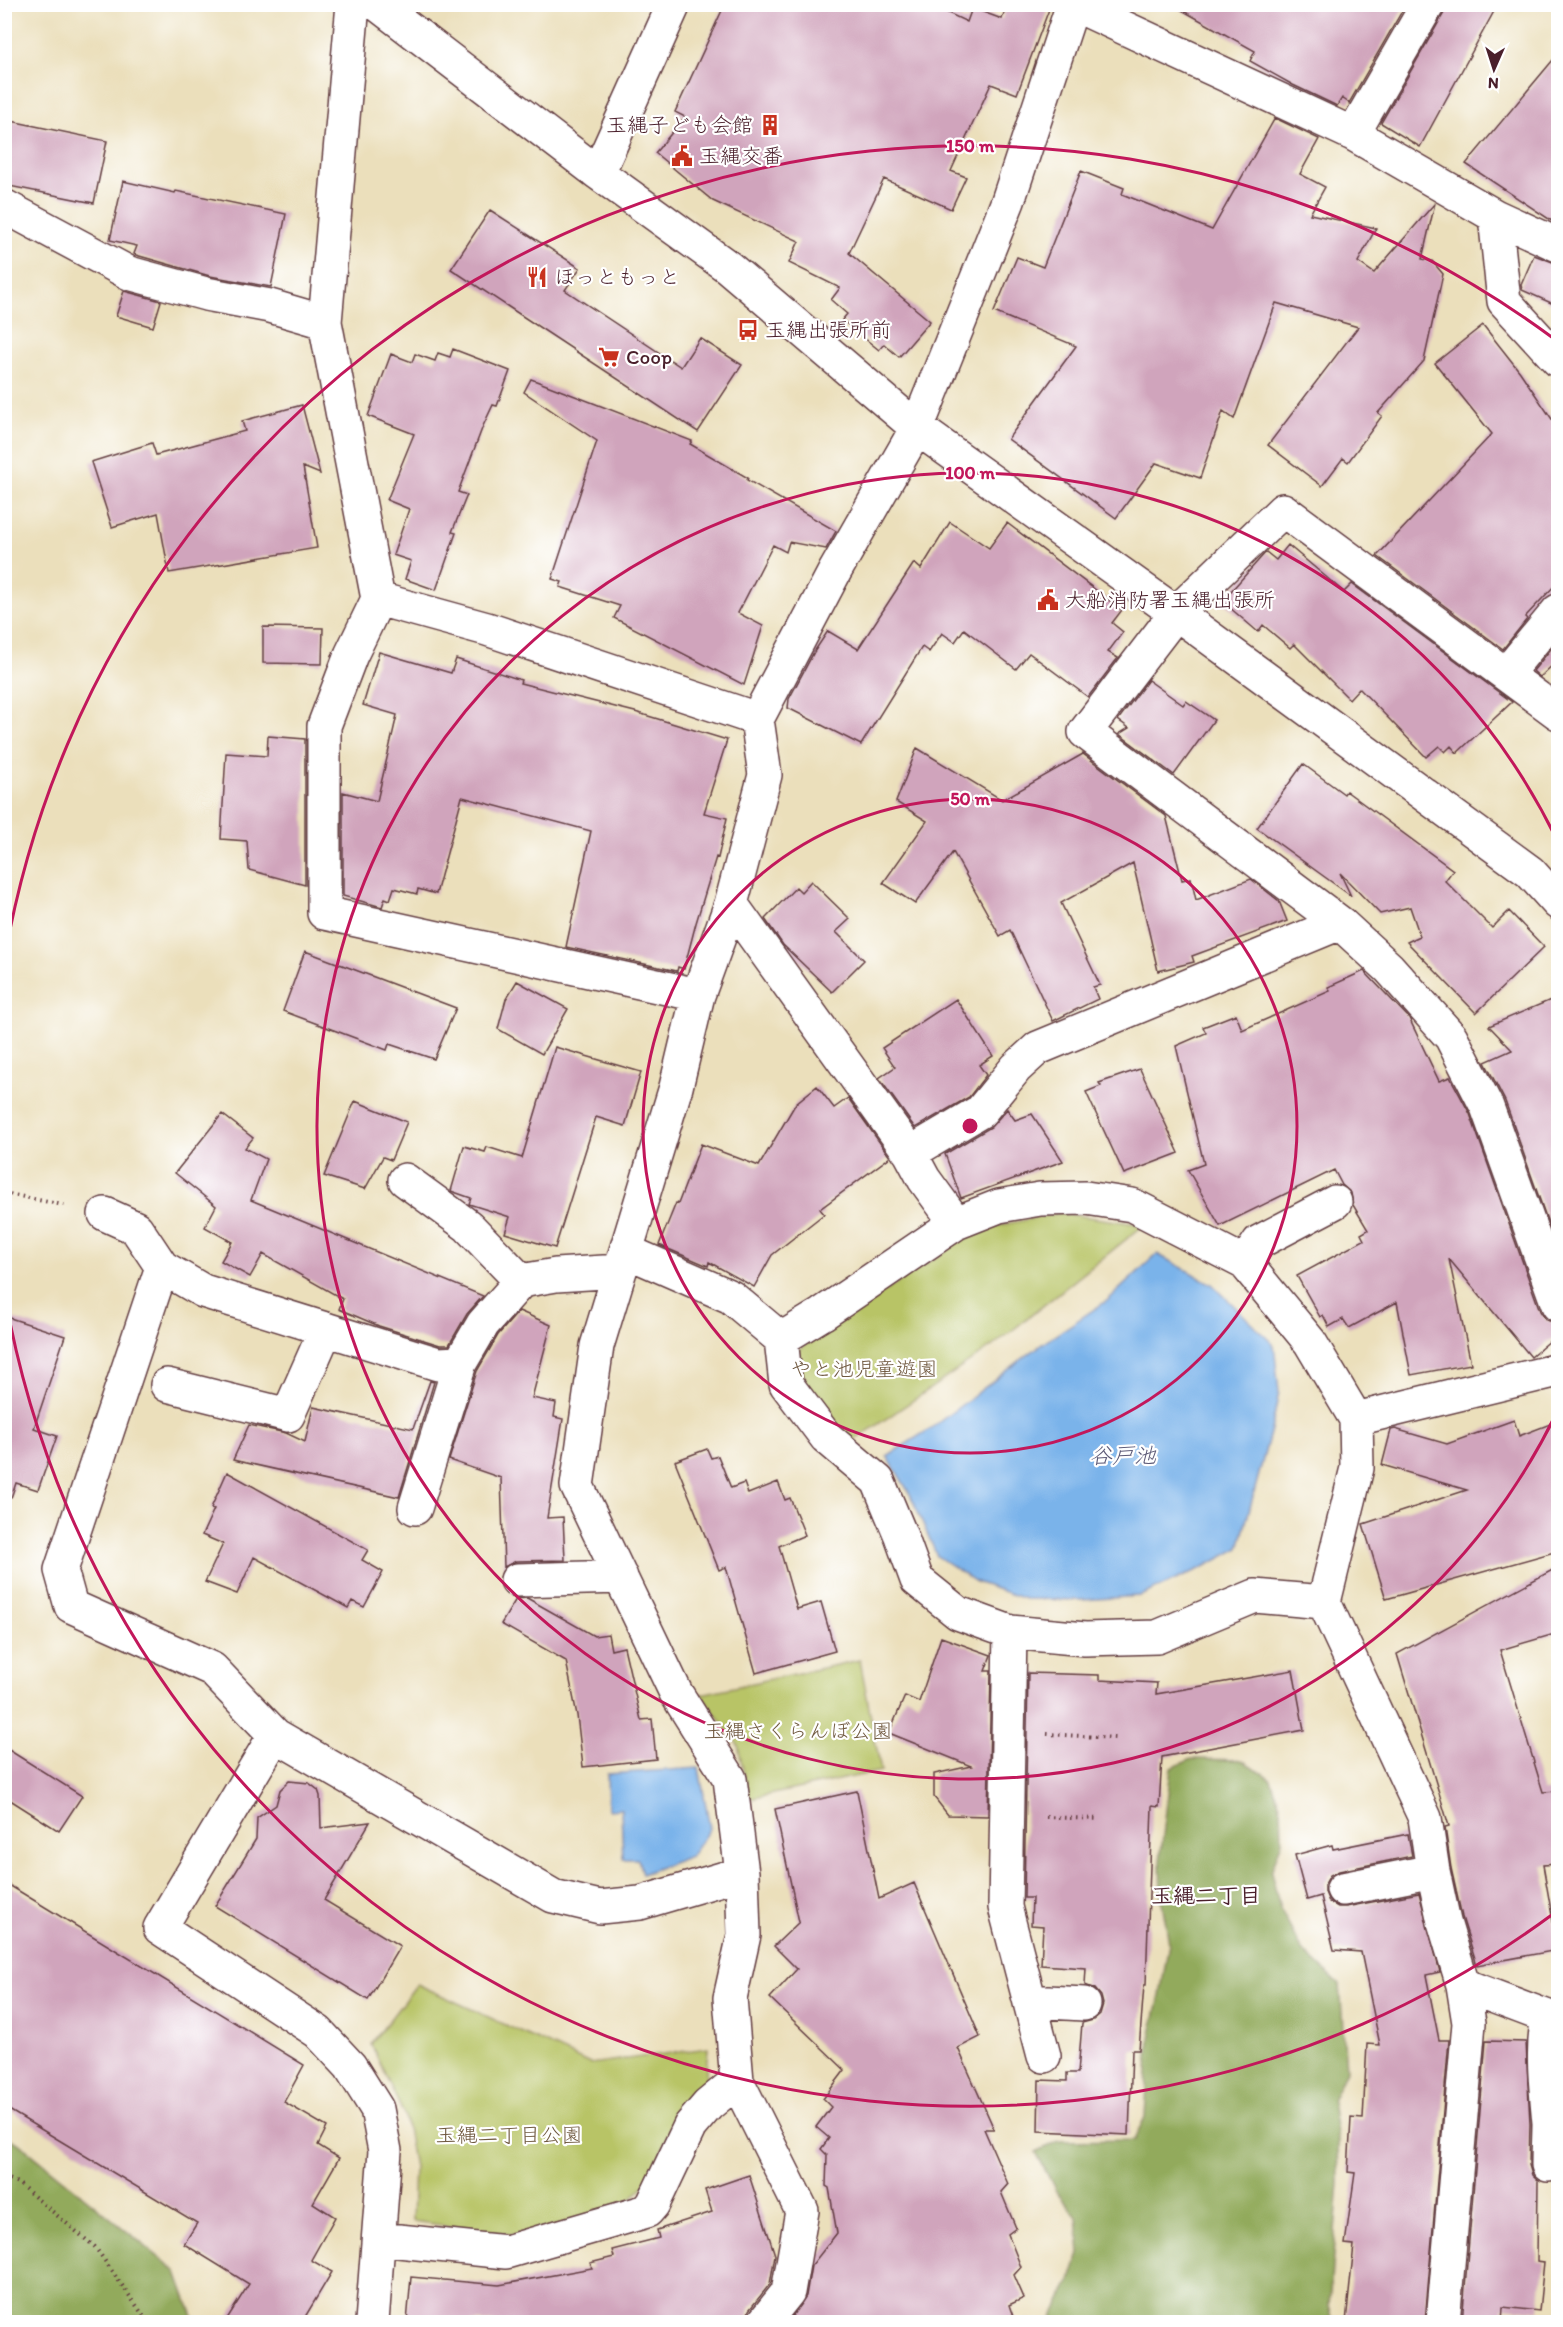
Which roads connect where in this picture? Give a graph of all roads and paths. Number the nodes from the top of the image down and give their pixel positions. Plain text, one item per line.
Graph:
1 (353, 4) edge
2 (376, 4) edge
3 (674, 4) edge
4 (1073, 4) edge
5 (1428, 4) edge
6 (1353, 134) junction
7 (598, 173) junction
8 (4, 206) edge
9 (1495, 216) junction
10 (1558, 245) edge
11 (325, 322) junction
12 (1558, 360) edge
13 (917, 428) junction
14 (378, 599) junction
15 (1558, 611) edge
16 (1176, 613) junction
17 (1506, 674) junction
18 (1558, 713) edge
19 (757, 719) junction
20 (1558, 903) edge
21 (731, 904) junction
22 (1340, 923) junction
23 (699, 995) junction
24 (910, 1153) junction
25 (405, 1180) dead end
26 (4, 1193) edge
27 (1335, 1202) dead end
28 (105, 1214) joint
29 (956, 1224) junction
30 (623, 1261) junction
31 (1245, 1263) junction
32 (162, 1267) junction
33 (521, 1281) junction
34 (1558, 1305) edge
35 (326, 1329) junction
36 (781, 1339) junction
37 (460, 1363) junction
38 (1558, 1370) edge
39 (167, 1385) dead end
40 (1356, 1419) junction
41 (415, 1508) dead end
42 (621, 1577) junction
43 (517, 1580) dead end
44 (1324, 1602) junction
45 (1010, 1632) junction
46 (1008, 1732) junction
47 (275, 1735) junction
48 (1115, 1738) dead end
49 (1007, 1815) junction
50 (1099, 1819) dead end
51 (1433, 1871) junction
52 (742, 1873) junction
53 (1343, 1889) dead end
54 (1463, 1985) junction
55 (1030, 2001) junction
56 (1084, 2004) dead end
57 (1553, 2017) edge
58 (1044, 2056) dead end
59 (737, 2081) junction
60 (1548, 2165) dead end
61 (4, 2177) edge
62 (379, 2239) junction
63 (148, 2322) edge
64 (372, 2322) edge
65 (764, 2322) edge
66 (1443, 2322) edge

1 - 11 street
2 - 7 street
3 - 7 street
4 - 6 street
4 - 13 street
5 - 6 street
6 - 9 street
7 - 13 street
8 - 11 street
9 - 10 street
9 - 12 street
11 - 14 street
13 - 16 street
13 - 19 street
14 - 19 street
14 - 23 street
15 - 17 street
16 - 17 street
16 - 20 street
16 - 22 street
17 - 18 street
19 - 21 street
21 - 23 street
21 - 24 street
22 - 24 street
22 - 34 street
23 - 30 street
24 - 29 street
25 - 33 street
26 - 28 path
27 - 31 street
28 - 32 street
29 - 31 street
29 - 36 street
30 - 33 street
30 - 36 street
30 - 42 street
31 - 40 street
32 - 35 street
32 - 47 street
33 - 37 street
35 - 37 street
35 - 39 street
36 - 45 street
37 - 41 street
38 - 40 street
40 - 44 street
42 - 43 street
42 - 52 street
44 - 45 street
44 - 51 street
45 - 46 street
46 - 48 path
46 - 49 street
47 - 52 street
47 - 62 street
49 - 50 path
49 - 55 street
51 - 53 street
51 - 54 street
52 - 59 street
54 - 57 street
54 - 66 street
55 - 56 street
55 - 58 street
57 - 60 street
59 - 62 street
59 - 65 street
61 - 63 path
62 - 64 street

